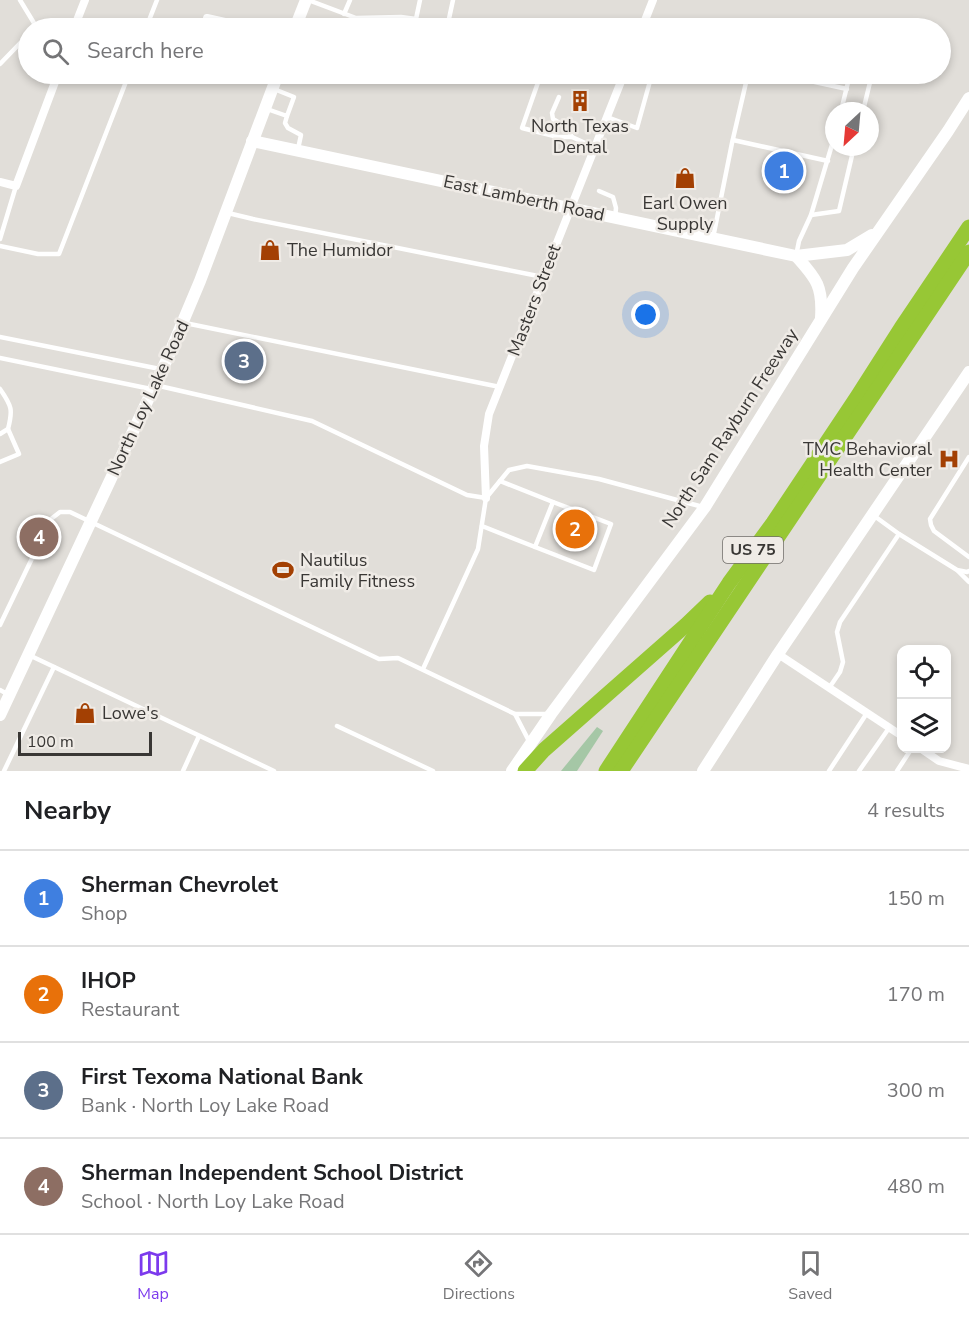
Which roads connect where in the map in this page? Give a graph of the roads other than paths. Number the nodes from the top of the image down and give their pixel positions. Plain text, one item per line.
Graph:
1 (20, 0) edge
2 (85, 0) edge
3 (157, 0) edge
4 (307, 0) edge
5 (350, 0) edge
6 (420, 0) edge
7 (453, 0) edge
8 (653, 0) edge
9 (345, 14) junction
10 (30, 18) edge
11 (79, 18) edge
12 (150, 18) edge
13 (299, 18) edge
14 (356, 18) edge
15 (356, 18) edge
16 (408, 18) edge
17 (416, 18) edge
18 (449, 18) edge
19 (646, 18) edge
20 (18, 45) edge
21 (0, 64) edge
22 (54, 84) edge
23 (125, 84) edge
24 (274, 84) edge
25 (537, 84) edge
26 (620, 84) edge
27 (649, 84) edge
28 (746, 84) edge
29 (824, 84) edge
30 (848, 84) edge
31 (870, 84) edge
32 (272, 88) junction
33 (847, 89) junction
34 (559, 97) dead end
35 (969, 98) edge
36 (843, 102) edge
37 (865, 102) edge
38 (264, 108) junction
39 (286, 116) junction
40 (607, 117) junction
41 (572, 137) junction
42 (733, 140) junction
43 (252, 141) junction
44 (594, 147) junction
45 (297, 150) junction
46 (829, 156) edge
47 (852, 156) edge
48 (828, 161) junction
49 (0, 182) edge
50 (16, 186) junction
51 (599, 191) dead end
52 (570, 208) junction
53 (225, 212) junction
54 (811, 215) junction
55 (615, 218) junction
56 (969, 227) edge
57 (880, 229) junction
58 (713, 238) junction
59 (0, 239) edge
60 (0, 246) edge
61 (969, 252) edge
62 (796, 255) junction
63 (543, 277) junction
64 (183, 322) junction
65 (821, 322) junction
66 (0, 337) edge
67 (0, 358) edge
68 (163, 369) junction
69 (969, 372) edge
70 (154, 387) junction
71 (500, 387) junction
72 (0, 389) edge
73 (8, 429) junction
74 (0, 434) edge
75 (969, 457) edge
76 (0, 462) edge
77 (500, 481) junction
78 (486, 498) junction
79 (553, 502) junction
80 (705, 507) junction
81 (873, 515) junction
82 (92, 522) junction
83 (482, 526) junction
84 (899, 534) junction
85 (535, 547) junction
86 (969, 557) edge
87 (957, 570) junction
88 (969, 571) edge
89 (969, 582) edge
90 (729, 584) junction
91 (0, 625) edge
92 (28, 654) junction
93 (778, 654) junction
94 (54, 667) junction
95 (423, 669) junction
96 (829, 688) junction
97 (5, 692) edge
98 (867, 713) junction
99 (0, 714) edge
100 (514, 714) junction
101 (551, 714) junction
102 (338, 726) dead end
103 (889, 728) junction
104 (897, 733) edge
105 (199, 736) junction
106 (530, 744) junction
107 (909, 753) edge
108 (927, 753) edge
109 (969, 770) edge
110 (4, 771) edge
111 (183, 771) edge
112 (274, 771) edge
113 (433, 771) edge
114 (512, 771) edge
115 (525, 771) edge
116 (606, 771) edge
117 (621, 771) edge
118 (703, 771) edge
119 (829, 771) edge
120 (860, 771) edge
121 (899, 771) edge

1 - 10 lane
2 - 11 street
3 - 12 lane
4 - 9 lane
4 - 13 main road
5 - 9 lane
6 - 17 lane
7 - 18 lane
8 - 19 street
9 - 14 lane
15 - 16 lane
20 - 21 lane
22 - 50 street
23 - 60 lane
24 - 32 main road, North Loy Lake Road
25 - 41 lane
26 - 40 street, Masters Street
27 - 40 lane
28 - 42 lane
29 - 33 lane
30 - 33 lane
31 - 37 lane
32 - 38 main road, North Loy Lake Road
32 - 39 lane
33 - 36 lane
34 - 41 lane
35 - 57 main road, North Sam Rayburn Freeway
38 - 39 lane
38 - 43 main road, North Loy Lake Road
39 - 45 lane
40 - 44 street, Masters Street
41 - 44 lane
42 - 48 lane
42 - 58 lane
43 - 45 main road, East Lamberth Road
43 - 53 main road, North Loy Lake Road
44 - 52 street, Masters Street
45 - 52 main road, East Lamberth Road
46 - 48 lane
47 - 54 lane
48 - 54 lane
49 - 50 street
50 - 59 lane
51 - 55 lane
52 - 55 main road, East Lamberth Road
52 - 63 street, Masters Street
53 - 63 lane
53 - 64 main road, North Loy Lake Road
54 - 62 lane
55 - 58 main road, East Lamberth Road
56 - 90 highway, US 75
57 - 62 main road, East Lamberth Road
57 - 65 main road, North Sam Rayburn Freeway
58 - 62 main road, East Lamberth Road
61 - 117 highway, US 75
62 - 65 main road
63 - 71 street, Masters Street
64 - 68 main road, North Loy Lake Road
64 - 71 lane
65 - 80 main road, North Sam Rayburn Freeway
66 - 68 lane
67 - 70 lane
68 - 70 main road, North Loy Lake Road
69 - 81 main road
70 - 78 lane
70 - 82 main road, North Loy Lake Road
71 - 78 street, Masters Street
72 - 73 lane
73 - 74 lane
73 - 76 lane
75 - 86 lane
77 - 78 lane
77 - 79 lane
77 - 80 lane
78 - 83 lane
79 - 85 lane
79 - 85 lane
80 - 101 main road, North Sam Rayburn Freeway
81 - 84 lane
81 - 93 main road
82 - 91 lane
82 - 92 main road, North Loy Lake Road
82 - 95 lane
83 - 85 lane
83 - 95 lane
84 - 87 lane
84 - 96 lane
87 - 88 lane
87 - 89 lane
90 - 115 highway
90 - 116 highway, US 75
92 - 94 lane
92 - 97 main road, North Loy Lake Road
93 - 96 street
93 - 118 main road
94 - 105 lane
94 - 110 lane
95 - 100 lane
96 - 98 street
97 - 99 main road, North Loy Lake Road
98 - 103 street
98 - 119 lane
100 - 101 lane
100 - 106 lane
101 - 106 main road, North Sam Rayburn Freeway
102 - 113 lane
103 - 104 street
103 - 120 lane
105 - 111 lane
105 - 112 lane
106 - 114 main road, North Sam Rayburn Freeway
107 - 121 lane
108 - 109 street

